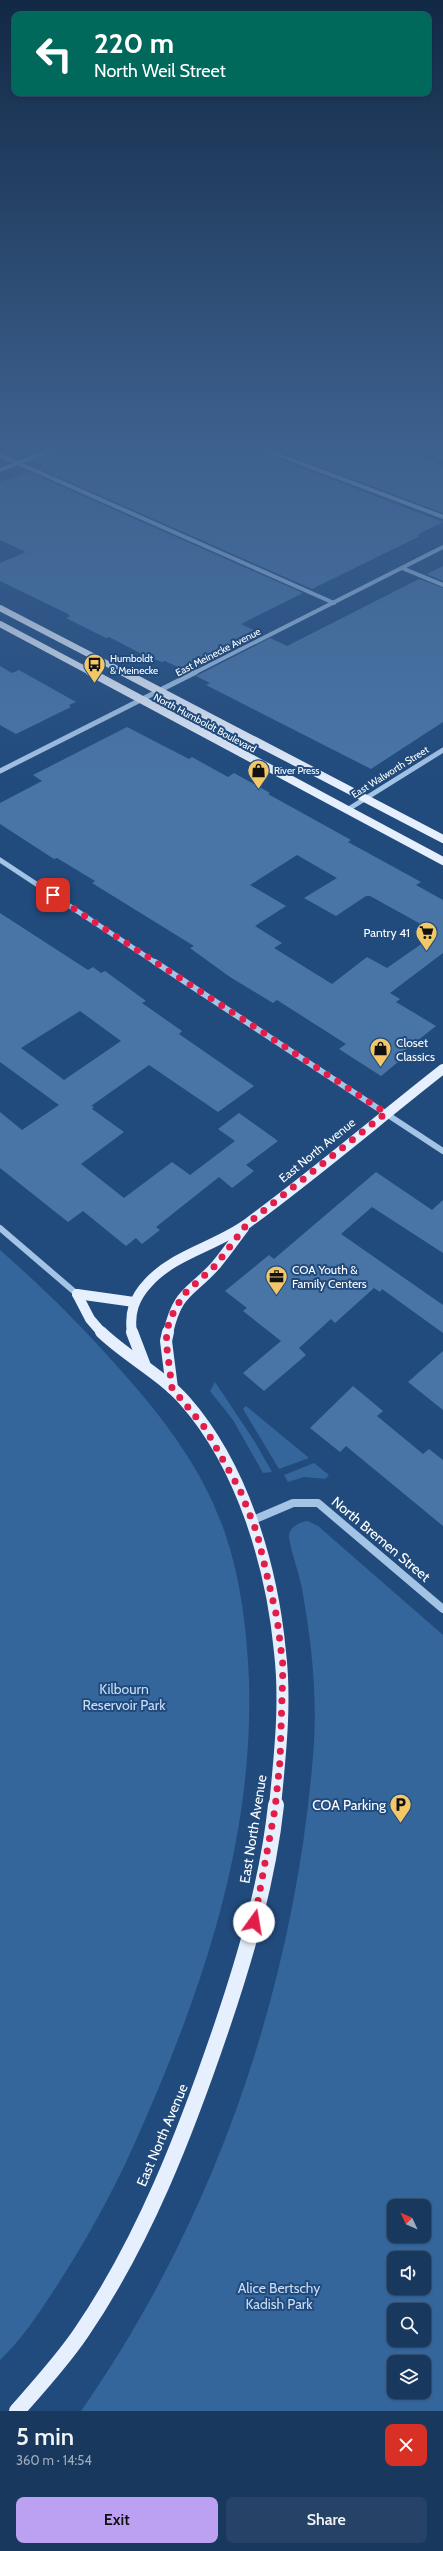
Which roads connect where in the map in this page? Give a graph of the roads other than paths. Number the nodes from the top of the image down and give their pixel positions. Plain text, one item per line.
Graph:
1 (234, 559) edge
2 (421, 559) edge
3 (402, 568) junction
4 (443, 585) edge
5 (334, 603) junction
6 (0, 608) edge
7 (0, 624) edge
8 (160, 691) junction
9 (141, 700) junction
10 (443, 750) edge
11 (0, 770) edge
12 (366, 798) junction
13 (347, 810) junction
14 (443, 839) edge
15 (0, 860) edge
16 (443, 860) edge
17 (443, 1068) edge
18 (386, 1113) junction
19 (443, 1151) edge
20 (247, 1224) junction
21 (0, 1228) edge
22 (77, 1294) junction
23 (134, 1302) junction
24 (148, 1371) junction
25 (172, 1388) junction
26 (253, 1520) junction
27 (443, 1609) edge
28 (17, 2411) edge

1 - 5 street
2 - 3 street, East Meinecke Avenue
3 - 4 street
3 - 5 street, East Meinecke Avenue
5 - 8 street, East Meinecke Avenue
6 - 8 main road, North Humboldt Boulevard
7 - 9 main road, North Humboldt Boulevard
8 - 9 street, East Meinecke Avenue
8 - 12 main road, North Humboldt Boulevard
9 - 11 street, East Meinecke Avenue
9 - 13 main road, North Humboldt Boulevard
10 - 12 street, East Walworth Street
12 - 13 street, East Walworth Street
12 - 14 main road, North Humboldt Boulevard
13 - 16 main road, North Humboldt Boulevard
15 - 18 street
17 - 18 main road, East North Avenue
18 - 19 street
18 - 20 main road, East North Avenue
20 - 23 main road, East North Avenue
20 - 25 main road, East North Avenue
21 - 22 street
22 - 23 main road
22 - 24 main road
23 - 24 main road, East North Avenue
24 - 25 main road, East North Avenue
25 - 26 main road, East North Avenue
26 - 27 street, North Bremen Street
26 - 28 main road, East North Avenue

